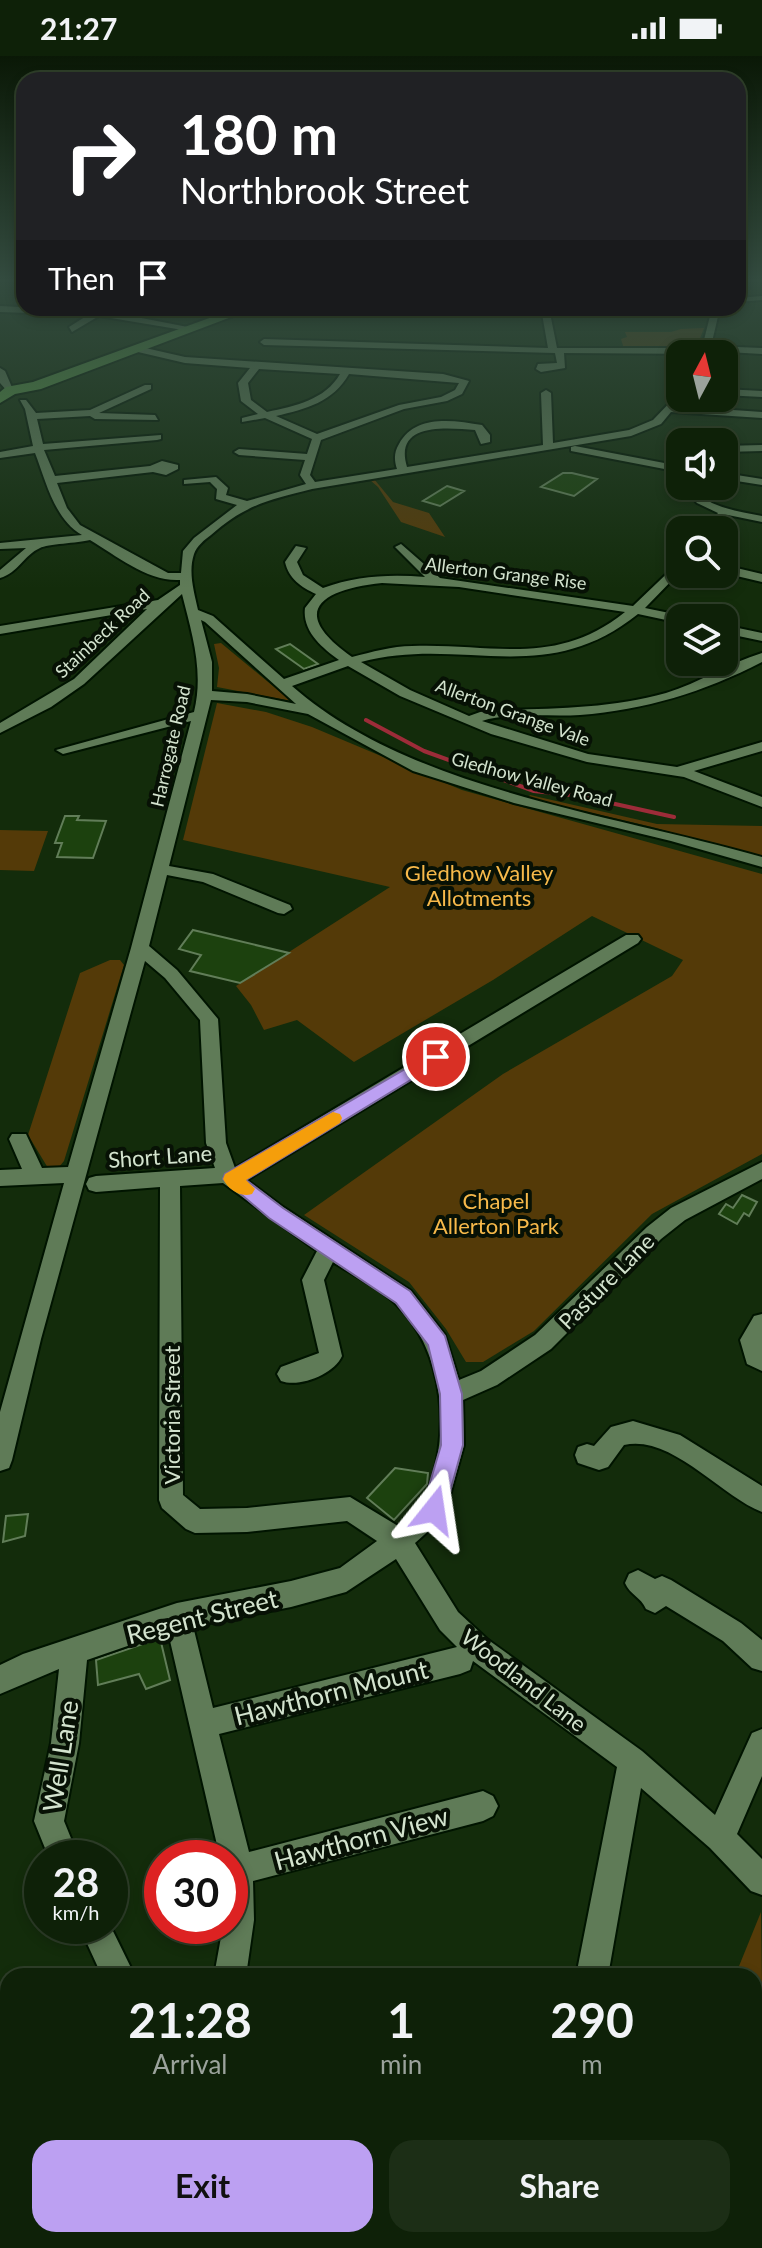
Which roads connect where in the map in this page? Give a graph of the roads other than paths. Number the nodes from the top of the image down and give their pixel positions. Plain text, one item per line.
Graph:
1 (47, 384) edge
2 (49, 384) edge
3 (243, 384) edge
4 (339, 384) edge
5 (465, 384) edge
6 (148, 387) dead end
7 (546, 393) dead end
8 (738, 393) edge
9 (762, 394) edge
10 (12, 398) edge
11 (444, 399) junction
12 (464, 406) dead end
13 (666, 412) edge
14 (718, 412) edge
15 (264, 414) junction
16 (82, 415) junction
17 (762, 415) edge
18 (32, 416) junction
19 (155, 418) dead end
20 (245, 420) dead end
21 (157, 437) dead end
22 (317, 438) junction
23 (485, 442) dead end
24 (568, 445) junction
25 (39, 448) junction
26 (548, 448) junction
27 (762, 448) edge
28 (738, 449) edge
29 (239, 452) dead end
30 (0, 455) edge
31 (312, 457) junction
32 (666, 466) edge
33 (153, 469) dead end
34 (403, 470) junction
35 (738, 478) edge
36 (52, 480) junction
37 (188, 482) dead end
38 (762, 482) edge
39 (312, 486) junction
40 (699, 500) edge
41 (246, 504) junction
42 (725, 512) junction
43 (722, 516) edge
44 (762, 519) edge
45 (91, 536) junction
46 (36, 545) junction
47 (0, 546) edge
48 (401, 547) dead end
49 (300, 548) dead end
50 (144, 566) junction
51 (180, 569) junction
52 (738, 572) edge
53 (0, 574) edge
54 (762, 578) edge
55 (435, 580) junction
56 (666, 580) edge
57 (323, 593) junction
58 (158, 604) junction
59 (639, 610) junction
60 (193, 612) junction
61 (666, 616) edge
62 (0, 630) edge
63 (738, 632) edge
64 (762, 637) edge
65 (200, 639) junction
66 (232, 640) junction
67 (762, 657) edge
68 (350, 662) junction
69 (281, 685) junction
70 (205, 695) junction
71 (311, 710) junction
72 (199, 715) junction
73 (471, 720) junction
74 (0, 729) edge
75 (762, 746) edge
76 (63, 750) dead end
77 (678, 771) junction
78 (762, 802) edge
79 (762, 862) edge
80 (161, 869) junction
81 (284, 909) dead end
82 (632, 939) dead end
83 (140, 948) junction
84 (19, 1139) dead end
85 (762, 1170) edge
86 (35, 1176) junction
87 (230, 1177) junction
88 (0, 1178) edge
89 (87, 1179) junction
90 (170, 1180) junction
91 (329, 1249) junction
92 (762, 1323) edge
93 (762, 1361) edge
94 (289, 1374) dead end
95 (451, 1394) junction
96 (587, 1455) dead end
97 (0, 1460) edge
98 (762, 1500) edge
99 (399, 1541) junction
100 (650, 1593) dead end
101 (177, 1616) junction
102 (75, 1650) junction
103 (762, 1658) edge
104 (460, 1660) dead end
105 (0, 1680) edge
106 (203, 1724) junction
107 (762, 1743) edge
108 (632, 1761) junction
109 (483, 1806) dead end
110 (720, 1838) junction
111 (57, 1840) edge
112 (231, 1840) edge
113 (248, 1867) edge
114 (762, 1880) edge
115 (103, 1944) edge
116 (235, 1944) edge
117 (115, 1968) edge
118 (231, 1968) edge
119 (593, 1968) edge

1 - 10 highway
2 - 10 highway
3 - 15 street
4 - 15 street
5 - 11 street
6 - 16 street
7 - 26 street
8 - 9 street
10 - 18 street
11 - 12 street
11 - 22 street
13 - 24 street
14 - 17 street
15 - 20 street
15 - 22 street
16 - 18 street
16 - 19 street
18 - 25 street
21 - 25 street
22 - 31 street
23 - 34 street
24 - 26 street
24 - 32 street
25 - 30 street
25 - 36 street
26 - 34 street
27 - 28 street
29 - 31 street
31 - 39 street
33 - 36 street
34 - 39 street
35 - 38 street
36 - 45 street
37 - 41 street
39 - 41 street
40 - 42 street
41 - 51 street
42 - 43 street
42 - 44 street
45 - 46 street
45 - 50 street
46 - 47 street
46 - 53 street
48 - 55 street
49 - 57 street
50 - 51 street
50 - 51 street
51 - 58 street, Stainbeck Road
51 - 60 street, Harrogate Road
52 - 54 street
55 - 57 street, Allerton Grange Rise
55 - 59 street, Allerton Grange Rise
56 - 59 street
57 - 68 street
58 - 62 street
58 - 74 street, Stainbeck Road
59 - 61 street, Allerton Grange Rise
59 - 68 street
60 - 65 street, Harrogate Road
60 - 66 street, Gledhow Valley Road
63 - 64 street
65 - 66 street
65 - 70 street, Harrogate Road
66 - 69 street, Gledhow Valley Road
67 - 73 street
68 - 69 street
68 - 73 street, Allerton Grange Vale
69 - 71 street, Gledhow Valley Road
70 - 71 street
70 - 72 street, Harrogate Road
71 - 79 street, Gledhow Valley Road
72 - 76 street
72 - 80 street, Harrogate Road
73 - 77 street, Allerton Grange Vale
75 - 77 street
77 - 78 street, Allerton Grange Vale
80 - 81 street
80 - 83 street, Harrogate Road
82 - 87 street
83 - 87 street
83 - 89 street, Harrogate Road
84 - 86 street
85 - 95 street, Pasture Lane
86 - 88 street, Short Lane
86 - 89 street, Short Lane
87 - 90 street, Short Lane
87 - 91 street
89 - 90 street, Short Lane
89 - 97 street, Harrogate Road
90 - 99 street, Victoria Street
91 - 94 street
91 - 95 street
92 - 93 street
95 - 99 street
96 - 98 street
99 - 101 street, Regent Street
99 - 108 street, Woodland Lane
100 - 103 street
101 - 102 street, Regent Street
101 - 106 street
102 - 105 street, Regent Street
102 - 111 street, Well Lane
104 - 106 street, Hawthorn Mount
106 - 112 street
107 - 110 street
108 - 110 street, Woodland Lane
108 - 119 street
109 - 113 street, Hawthorn View
110 - 114 street, Woodland Lane
115 - 117 street
116 - 118 street

